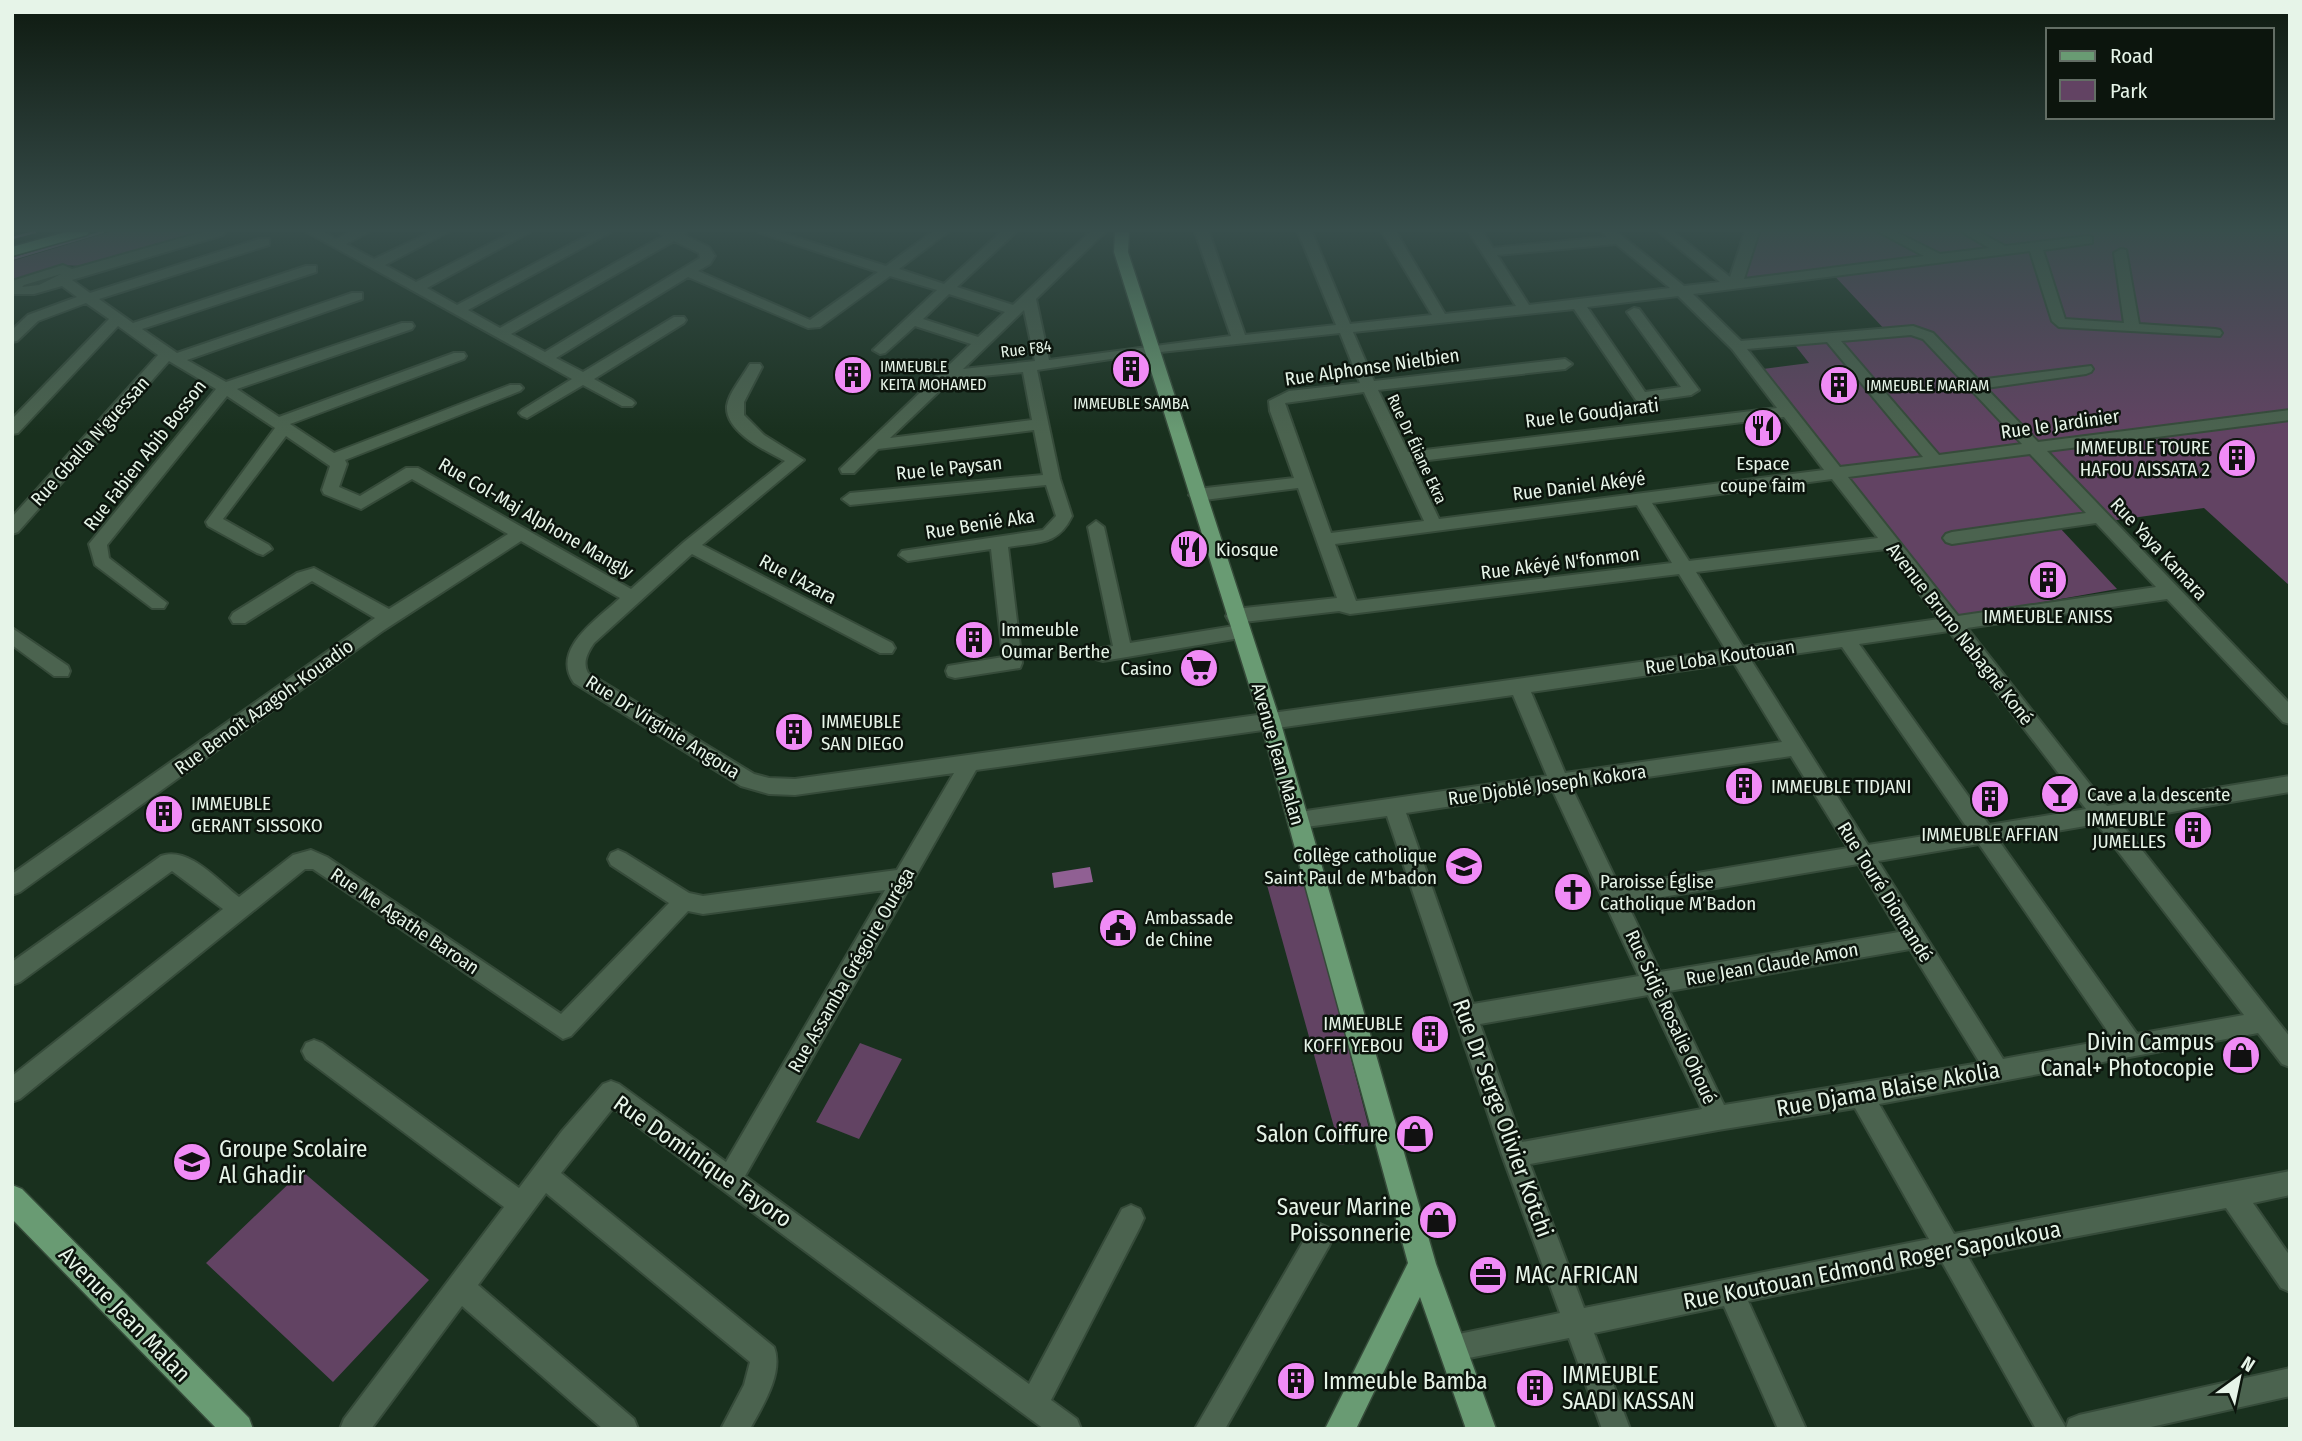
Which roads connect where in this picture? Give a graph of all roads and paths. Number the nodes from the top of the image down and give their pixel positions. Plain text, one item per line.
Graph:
1 (84, 299) edge
2 (89, 299) edge
3 (219, 299) edge
4 (347, 299) edge
5 (437, 299) edge
6 (478, 299) edge
7 (560, 299) edge
8 (646, 299) edge
9 (750, 299) edge
10 (850, 299) edge
11 (936, 299) edge
12 (978, 299) edge
13 (1025, 299) edge
14 (1028, 299) edge
15 (1136, 299) edge
16 (1225, 299) edge
17 (1333, 299) edge
18 (1429, 299) edge
19 (1518, 299) edge
20 (1616, 299) edge
21 (1690, 299) edge
22 (2053, 299) edge
23 (2128, 299) edge
24 (1578, 304) junction
25 (458, 310) junction
26 (1014, 310) junction
27 (1525, 310) junction
28 (1634, 312) dead end
29 (117, 319) junction
30 (1441, 319) junction
31 (679, 320) dead end
32 (912, 320) junction
33 (407, 326) dead end
34 (131, 328) junction
35 (2132, 328) junction
36 (1345, 329) junction
37 (502, 333) junction
38 (2215, 333) dead end
39 (1830, 337) junction
40 (12, 338) edge
41 (1239, 339) junction
42 (981, 342) junction
43 (1737, 346) junction
44 (1151, 349) junction
45 (880, 350) dead end
46 (171, 356) junction
47 (459, 356) dead end
48 (546, 358) junction
49 (1566, 364) dead end
50 (1036, 366) junction
51 (755, 367) dead end
52 (2086, 369) dead end
53 (947, 375) junction
54 (583, 379) junction
55 (1368, 385) junction
56 (1975, 385) junction
57 (225, 388) junction
58 (514, 388) dead end
59 (627, 403) dead end
60 (1786, 412) junction
61 (527, 413) dead end
62 (2290, 415) edge
63 (1041, 424) junction
64 (281, 425) junction
65 (12, 429) edge
66 (873, 445) junction
67 (2035, 449) junction
68 (1402, 458) junction
69 (333, 459) junction
70 (1936, 461) junction
71 (848, 469) dead end
72 (1836, 474) junction
73 (1052, 480) junction
74 (1304, 482) junction
75 (1197, 495) junction
76 (850, 499) dead end
77 (1642, 499) junction
78 (2099, 517) junction
79 (1434, 525) junction
80 (1096, 527) dead end
81 (12, 528) edge
82 (520, 534) junction
83 (1952, 538) dead end
84 (1326, 539) junction
85 (999, 543) junction
86 (1889, 543) junction
87 (690, 546) junction
88 (262, 549) dead end
89 (908, 555) dead end
90 (1683, 569) junction
91 (2169, 592) junction
92 (632, 597) junction
93 (158, 603) dead end
94 (1350, 608) junction
95 (239, 618) dead end
96 (389, 618) junction
97 (1238, 624) junction
98 (1953, 625) junction
99 (12, 635) edge
100 (1846, 639) junction
101 (886, 648) dead end
102 (1123, 651) junction
103 (1103, 654) dead end
104 (1740, 654) junction
105 (61, 671) dead end
106 (956, 671) dead end
107 (1519, 687) junction
108 (2290, 717) edge
109 (1270, 720) junction
110 (1795, 748) junction
111 (971, 761) junction
112 (1560, 784) junction
113 (2290, 784) edge
114 (1394, 806) junction
115 (2100, 816) junction
116 (1299, 820) junction
117 (1983, 835) junction
118 (1861, 854) junction
119 (618, 859) dead end
120 (905, 878) junction
121 (12, 886) edge
122 (1614, 896) junction
123 (684, 901) junction
124 (239, 909) junction
125 (1914, 940) junction
126 (12, 975) edge
127 (1654, 984) junction
128 (1465, 1016) junction
129 (2262, 1022) junction
130 (2132, 1046) junction
131 (314, 1051) dead end
132 (2290, 1056) edge
133 (1997, 1070) junction
134 (12, 1091) edge
135 (1861, 1096) junction
136 (1718, 1118) junction
137 (1514, 1155) junction
138 (730, 1178) junction
139 (549, 1179) junction
140 (2290, 1183) edge
141 (2232, 1194) junction
142 (12, 1199) edge
143 (522, 1205) junction
144 (1131, 1218) dead end
145 (1320, 1237) dead end
146 (1947, 1248) junction
147 (1422, 1264) junction
148 (2290, 1279) edge
149 (465, 1291) junction
150 (1731, 1293) junction
151 (1578, 1325) junction
152 (1454, 1348) junction
153 (2290, 1382) edge
154 (1034, 1404) junction
155 (238, 1429) edge
156 (354, 1429) edge
157 (624, 1429) edge
158 (734, 1429) edge
159 (1067, 1429) edge
160 (1209, 1429) edge
161 (1340, 1429) edge
162 (1481, 1429) edge
163 (1616, 1429) edge
164 (1792, 1429) edge
165 (2052, 1429) edge
166 (2079, 1429) edge

1 - 40 street
2 - 29 street
3 - 34 street
4 - 46 street
5 - 25 street
6 - 25 street
7 - 37 street
8 - 48 street
9 - 10 street
11 - 32 street
12 - 26 street
13 - 26 street
14 - 50 street, Rue Benié Aka
15 - 44 main road, Avenue Jean Malan
16 - 41 street
17 - 36 street, Rue Dr Éliane Ekra
18 - 30 street
19 - 27 street
20 - 24 street, Rue F84
21 - 43 street, Avenue Bruno Nabagné Koné
22 - 35 street
23 - 35 street
24 - 27 street, Rue F84
24 - 28 street
25 - 37 street
26 - 42 street
27 - 30 street, Rue F84
29 - 34 street
29 - 65 street
30 - 36 street, Rue F84
31 - 54 street
32 - 42 street
32 - 45 street
33 - 57 street
34 - 46 street
35 - 38 street
36 - 41 street, Rue F84
36 - 55 street, Rue Dr Éliane Ekra
37 - 48 street
39 - 43 street, Rue Yaya Kamara
39 - 56 street, Rue Yaya Kamara
39 - 70 street
41 - 44 street, Rue F84
42 - 53 street
43 - 60 street, Avenue Bruno Nabagné Koné
44 - 50 street, Rue F84
44 - 75 main road, Avenue Jean Malan
46 - 57 street
46 - 81 street, Rue Gballa N'guessan
47 - 64 street
48 - 54 street
49 - 55 street, Rue Alphonse Nielbien
50 - 53 street, Rue F84
50 - 63 street, Rue Benié Aka
51 - 87 street, Rue Dr Virginie Angoua
52 - 56 street
53 - 66 street
54 - 59 street
54 - 61 street
55 - 68 street, Rue Dr Éliane Ekra
55 - 74 street, Rue Alphonse Nielbien
56 - 67 street, Rue Yaya Kamara
57 - 64 street
57 - 93 street, Rue Fabien Abib Bosson
58 - 69 street
60 - 68 street, Rue le Goudjarati
60 - 72 street, Avenue Bruno Nabagné Koné
62 - 67 street, Rue le Jardinier
63 - 66 street
63 - 73 street, Rue Benié Aka
64 - 69 street
64 - 88 street
66 - 71 street
67 - 70 street, Rue le Jardinier
67 - 78 street, Rue Yaya Kamara
68 - 79 street, Rue Dr Éliane Ekra
69 - 82 street, Rue Col-Maj Alphone Mangly
70 - 72 street, Rue le Jardinier
72 - 77 street, Rue Daniel Akéyé
72 - 86 street, Avenue Bruno Nabagné Koné
73 - 76 street, Rue le Paysan
73 - 85 street, Rue Benié Aka
74 - 75 street
74 - 84 street, Rue Alphonse Nielbien
75 - 97 main road, Avenue Jean Malan
77 - 79 street, Rue Daniel Akéyé
77 - 90 street, Rue Touré Diomandé
78 - 83 street
78 - 91 street, Rue Yaya Kamara
79 - 84 street, Rue Daniel Akéyé
80 - 102 street
82 - 92 street, Rue Col-Maj Alphone Mangly
82 - 96 street, Rue Benoît Azagoh-Kouadio
84 - 94 street, Rue Alphonse Nielbien
85 - 89 street, Rue Benié Aka
85 - 106 street
86 - 90 street, Rue Akéyé N'fonmon
86 - 98 street, Avenue Bruno Nabagné Koné
87 - 92 street, Rue Dr Virginie Angoua
87 - 101 street, Rue l'Azara
90 - 94 street, Rue Akéyé N'fonmon
90 - 104 street, Rue Touré Diomandé
91 - 98 street, Rue Loba Koutouan
91 - 108 street, Rue Yaya Kamara
92 - 111 street, Rue Dr Virginie Angoua
94 - 97 street, Rue Akéyé N'fonmon
95 - 96 street
96 - 121 street, Rue Benoît Azagoh-Kouadio
97 - 102 street, Rue Akéyé N'fonmon
97 - 109 main road, Avenue Jean Malan
98 - 100 street, Rue Loba Koutouan
98 - 115 street, Avenue Bruno Nabagné Koné
99 - 105 street
100 - 104 street, Rue Loba Koutouan
100 - 117 street
102 - 103 street, Rue Akéyé N'fonmon
104 - 107 street, Rue Loba Koutouan
104 - 110 street, Rue Touré Diomandé
107 - 109 street, Rue Loba Koutouan
107 - 112 street, Rue Sidjè Rosalie Ohoué
109 - 111 street, Rue Dr Virginie Angoua
109 - 116 main road, Avenue Jean Malan
110 - 112 street, Rue Djoblé Joseph Kokora
110 - 118 street, Rue Touré Diomandé
111 - 120 street, Rue Assamba Grégoire Ouréga
112 - 114 street, Rue Djoblé Joseph Kokora
112 - 122 street, Rue Sidjè Rosalie Ohoué
113 - 115 street
114 - 116 street, Rue Djoblé Joseph Kokora
114 - 128 street, Rue Dr Serge Olivier Kotchi
115 - 117 street
115 - 129 street, Avenue Bruno Nabagné Koné
116 - 147 main road, Avenue Jean Malan
117 - 118 street
117 - 130 street
118 - 122 street
118 - 125 street, Rue Touré Diomandé
119 - 123 street
120 - 123 street
120 - 138 street, Rue Assamba Grégoire Ouréga
122 - 127 street, Rue Sidjè Rosalie Ohoué
123 - 124 street, Rue Me Agathe Baroan
124 - 126 street
124 - 134 street, Rue Me Agathe Baroan
125 - 127 street, Rue Jean Claude Amon
125 - 133 street, Rue Touré Diomandé
127 - 128 street, Rue Jean Claude Amon
127 - 136 street, Rue Sidjè Rosalie Ohoué
128 - 137 street, Rue Dr Serge Olivier Kotchi
129 - 130 street, Rue Djama Blaise Akolia
129 - 132 street, Avenue Bruno Nabagné Koné
130 - 133 street, Rue Djama Blaise Akolia
131 - 143 street
133 - 135 street, Rue Djama Blaise Akolia
135 - 136 street, Rue Djama Blaise Akolia
135 - 146 street
136 - 137 street, Rue Djama Blaise Akolia
137 - 151 street, Rue Dr Serge Olivier Kotchi
138 - 139 street, Rue Dominique Tayoro
138 - 154 street, Rue Dominique Tayoro
139 - 143 street, Rue Dominique Tayoro
139 - 158 street
140 - 141 street, Rue Koutouan Edmond Roger Sapoukoua
141 - 146 street, Rue Koutouan Edmond Roger Sapoukoua
141 - 148 street
142 - 155 main road, Avenue Jean Malan
143 - 149 street, Rue Dominique Tayoro
144 - 154 street
145 - 160 street
146 - 150 street, Rue Koutouan Edmond Roger Sapoukoua
146 - 165 street
147 - 152 main road
147 - 161 main road
149 - 156 street, Rue Dominique Tayoro
149 - 157 street
150 - 151 street, Rue Koutouan Edmond Roger Sapoukoua
150 - 164 street
151 - 152 street, Rue Koutouan Edmond Roger Sapoukoua
151 - 163 street, Rue Dr Serge Olivier Kotchi
152 - 162 main road
153 - 166 street
154 - 159 street, Rue Dominique Tayoro

